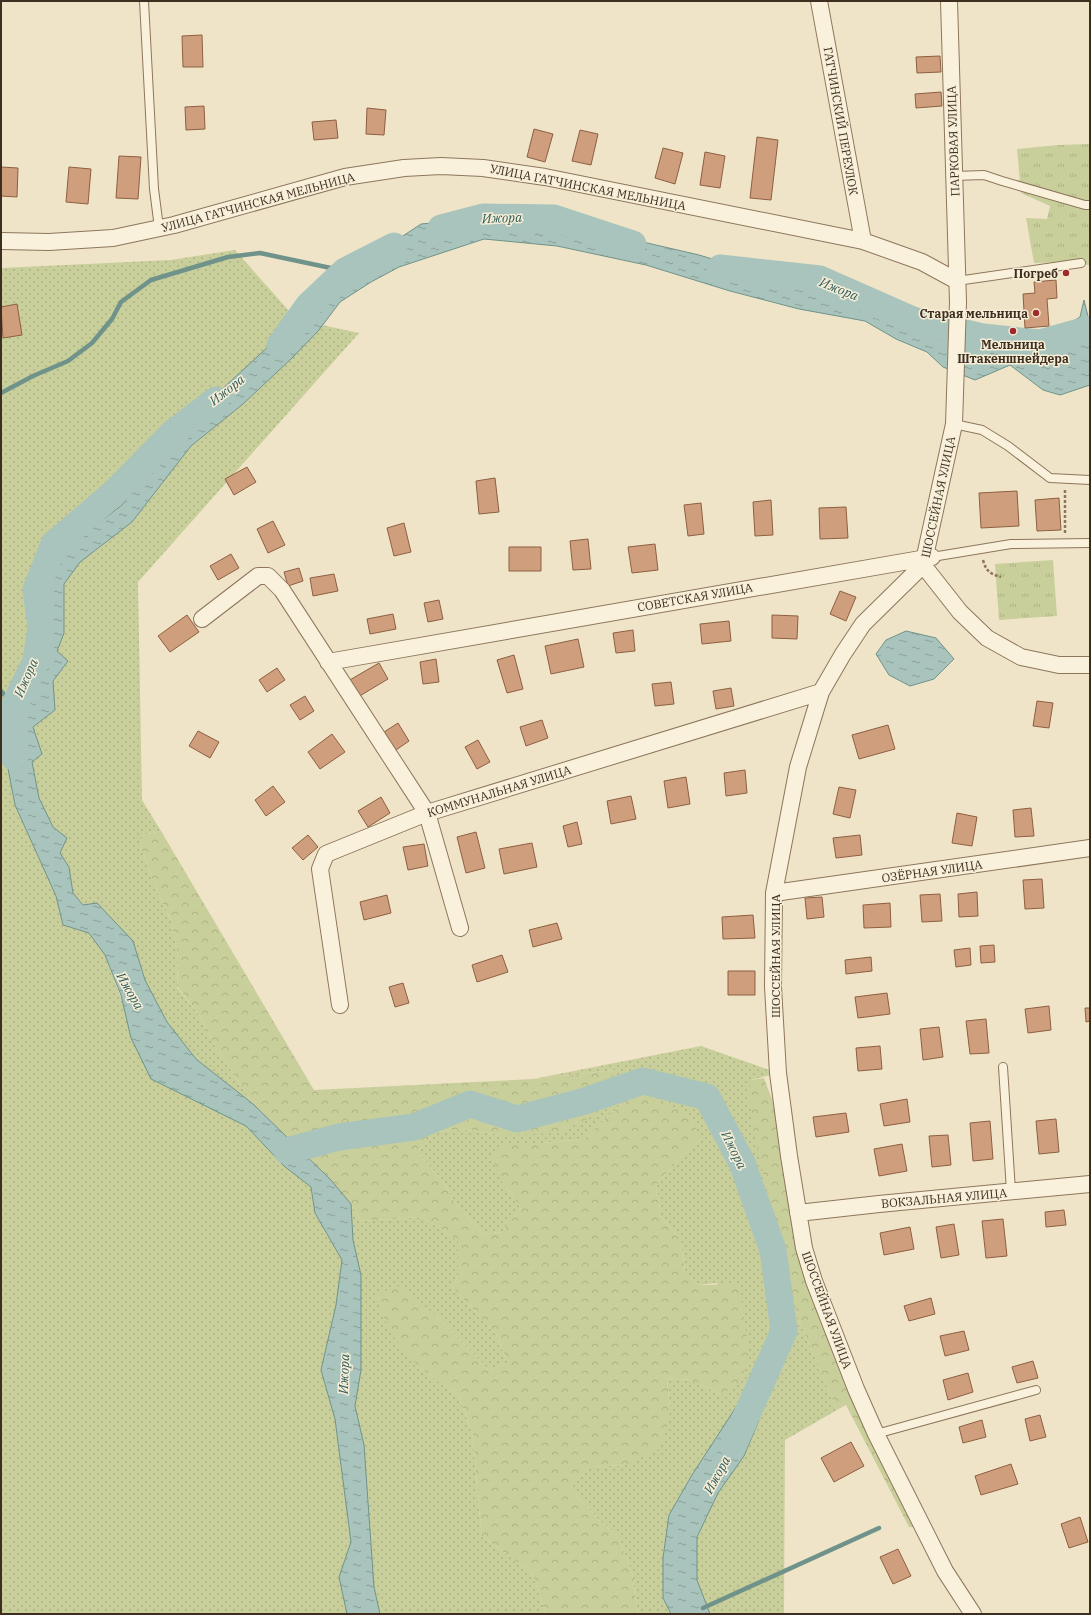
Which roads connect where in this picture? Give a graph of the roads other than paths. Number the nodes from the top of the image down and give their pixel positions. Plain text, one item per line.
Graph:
1 (144, 1) edge
2 (819, 1) edge
3 (949, 1) edge
4 (954, 176) junction
5 (1090, 205) edge
6 (159, 228) junction
7 (1, 241) edge
8 (863, 241) junction
9 (1081, 263) dead end
10 (957, 280) junction
11 (954, 424) junction
12 (1090, 480) edge
13 (1090, 543) edge
14 (927, 560) junction
15 (202, 619) dead end
16 (328, 662) junction
17 (1090, 665) edge
18 (821, 692) junction
19 (427, 813) junction
20 (1090, 848) edge
21 (774, 893) junction
22 (460, 928) dead end
23 (340, 1005) dead end
24 (1004, 1068) dead end
25 (1090, 1184) edge
26 (1011, 1192) junction
27 (798, 1213) junction
28 (1036, 1390) dead end
29 (876, 1434) junction
30 (973, 1614) edge

1 - 6 lane
2 - 8 street, ГАТЧИНСКИЙ ПЕРЕУЛОК
3 - 4 street, ПАРКОВАЯ УЛИЦА
4 - 5 lane
4 - 10 street, ПАРКОВАЯ УЛИЦА
6 - 7 street, УЛИЦА ГАТЧИНСКАЯ МЕЛЬНИЦА
6 - 8 street, УЛИЦА ГАТЧИНСКАЯ МЕЛЬНИЦА
8 - 10 street, УЛИЦА ГАТЧИНСКАЯ МЕЛЬНИЦА
9 - 10 lane
10 - 11 street, ШОССЕЙНАЯ УЛИЦА
11 - 12 lane
11 - 14 street, ШОССЕЙНАЯ УЛИЦА
13 - 14 lane, СОВЕТСКАЯ УЛИЦА
14 - 16 street, СОВЕТСКАЯ УЛИЦА
14 - 17 street
14 - 18 street, ШОССЕЙНАЯ УЛИЦА
15 - 16 street
16 - 19 street
18 - 19 street, КОММУНАЛЬНАЯ УЛИЦА
18 - 21 street, ШОССЕЙНАЯ УЛИЦА
19 - 22 street
19 - 23 street, КОММУНАЛЬНАЯ УЛИЦА
20 - 21 street, ОЗЁРНАЯ УЛИЦА
21 - 27 street, ШОССЕЙНАЯ УЛИЦА
24 - 26 lane
25 - 26 street, ВОКЗАЛЬНАЯ УЛИЦА
26 - 27 street, ВОКЗАЛЬНАЯ УЛИЦА
27 - 29 street, ШОССЕЙНАЯ УЛИЦА
28 - 29 lane
29 - 30 street, ШОССЕЙНАЯ УЛИЦА

